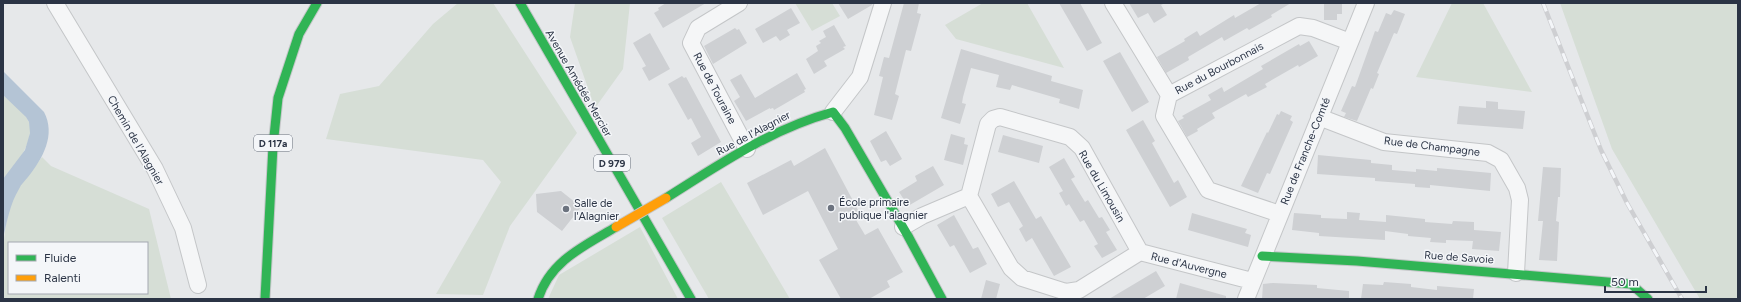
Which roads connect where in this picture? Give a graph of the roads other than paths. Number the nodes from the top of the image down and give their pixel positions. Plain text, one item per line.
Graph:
1 (55, 3) edge
2 (317, 3) edge
3 (520, 3) edge
4 (739, 3) edge
5 (883, 3) edge
6 (1113, 3) edge
7 (1366, 3) edge
8 (1350, 42) junction
9 (1169, 95) junction
10 (833, 112) junction
11 (1319, 117) junction
12 (747, 149) junction
13 (969, 196) junction
14 (1280, 214) junction
15 (903, 227) junction
16 (1140, 252) junction
17 (1262, 256) junction
18 (1516, 274) junction
19 (1252, 281) junction
20 (198, 284) dead end
21 (265, 295) edge
22 (538, 299) edge
23 (691, 299) edge
24 (942, 299) edge
25 (1246, 299) edge
26 (1648, 299) edge

1 - 20 street, Chemin de l'Alagnier
2 - 21 street, D 117a
3 - 23 street, Avenue Amédée Mercier / D 979
4 - 12 street, Rue de Touraine
5 - 10 street
6 - 9 street
7 - 8 street, Rue de Franche-Comté
8 - 9 street, Rue du Bourbonnais
8 - 11 street, Rue de Franche-Comté
9 - 14 street, Rue du Bourbonnais
10 - 12 street, Rue de l'Alagnier
10 - 15 street
11 - 14 street, Rue de Franche-Comté
11 - 18 street, Rue de Champagne
12 - 22 street, Rue de l'Alagnier, bridge
13 - 15 street
13 - 16 street, Rue d'Auvergne
13 - 16 street, Rue du Limousin
14 - 17 street, Rue de Franche-Comté
15 - 24 street
16 - 19 street, Rue d'Auvergne
17 - 18 street, Rue de Savoie
17 - 19 street, Rue de Franche-Comté
18 - 26 street, Rue de Savoie
19 - 25 street, Rue de Franche-Comté

